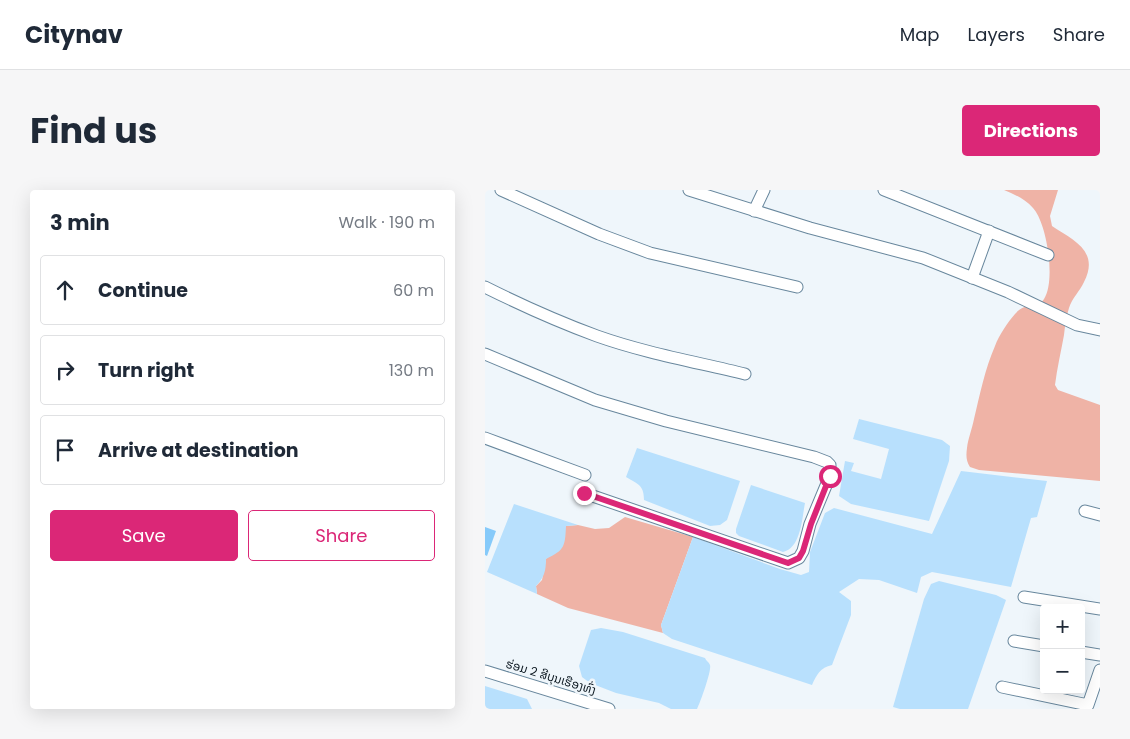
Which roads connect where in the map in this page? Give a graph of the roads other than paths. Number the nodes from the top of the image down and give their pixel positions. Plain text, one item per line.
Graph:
1 (501, 190) edge
2 (689, 190) edge
3 (764, 190) edge
4 (883, 190) edge
5 (754, 211) junction
6 (989, 232) junction
7 (1048, 255) dead end
8 (972, 278) junction
9 (485, 287) edge
10 (797, 287) dead end
11 (1100, 330) edge
12 (485, 354) edge
13 (745, 374) dead end
14 (485, 438) edge
15 (585, 474) dead end
16 (584, 493) dead end
17 (1085, 511) dead end
18 (1100, 514) edge
19 (1024, 596) dead end
20 (1100, 609) edge
21 (1014, 641) dead end
22 (1040, 645) edge
23 (1085, 653) edge
24 (1100, 656) edge
25 (1100, 670) edge
26 (485, 671) edge
27 (1002, 687) dead end
28 (1087, 707) edge
29 (609, 709) edge

1 - 10 street
2 - 5 street
3 - 5 street
4 - 6 street
5 - 8 street
6 - 7 street
6 - 8 street
8 - 11 street
9 - 13 street
12 - 16 street
14 - 15 street
17 - 18 street
19 - 20 street
21 - 22 street
23 - 24 street
25 - 28 street
26 - 29 street, ຮ່ອມ 2 ສີບຸນເຮືອງທົ່ງ
27 - 28 street

